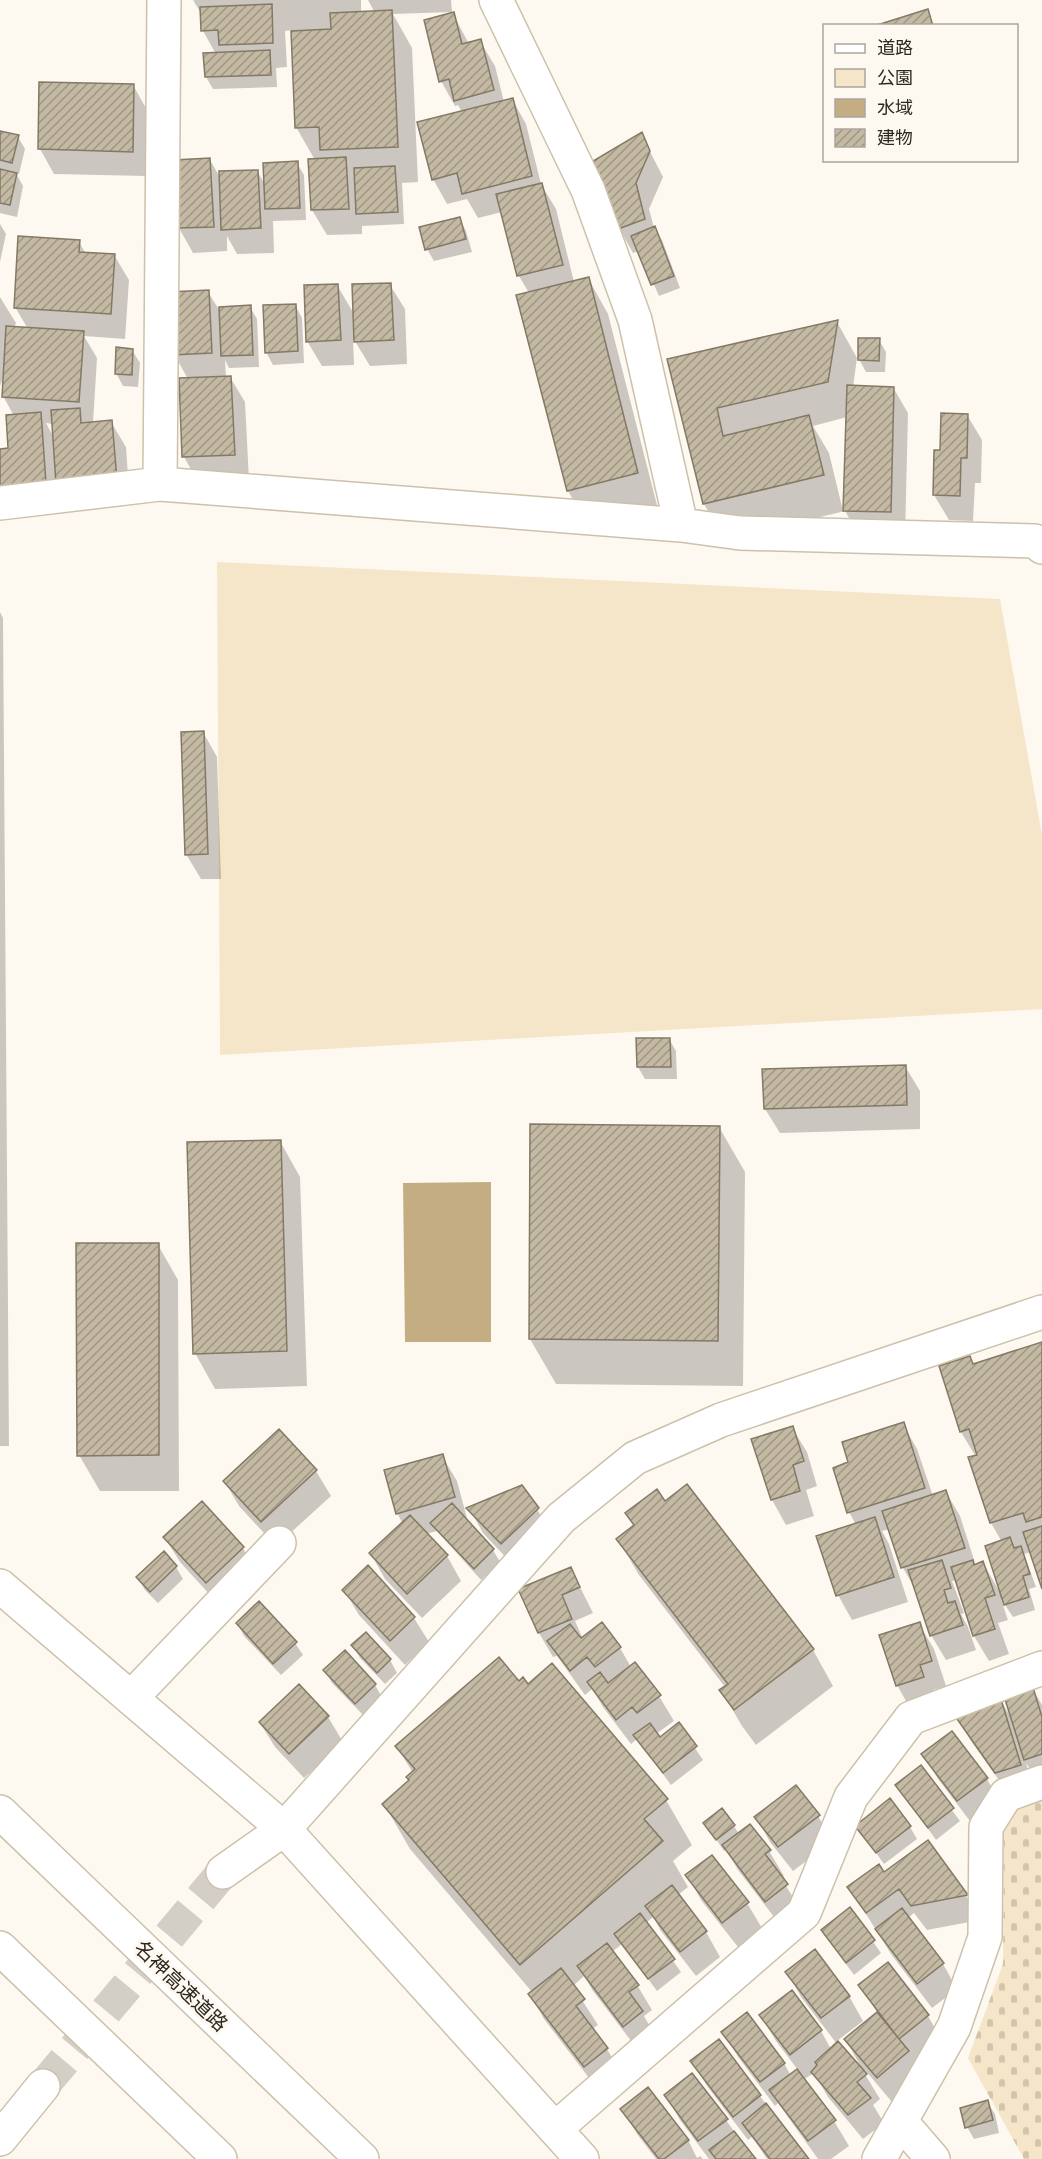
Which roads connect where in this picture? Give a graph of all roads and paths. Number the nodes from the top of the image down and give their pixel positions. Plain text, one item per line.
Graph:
1 (164, 0) edge
2 (496, 0) edge
3 (160, 484) junction
4 (0, 503) edge
5 (681, 525) junction
6 (1040, 539) edge
7 (1042, 1312) edge
8 (279, 1543) dead end
9 (0, 1586) edge
10 (1042, 1668) edge
11 (131, 1698) junction
12 (1042, 1782) edge
13 (0, 1812) edge
14 (284, 1828) junction
15 (223, 1872) tunnel mouth
16 (0, 1948) edge
17 (43, 2086) tunnel mouth
18 (901, 2121) junction
19 (555, 2129) junction
20 (0, 2139) edge
21 (220, 2159) edge
22 (362, 2159) edge
23 (582, 2159) edge
24 (879, 2159) edge
25 (933, 2159) edge

1 - 3 main road
2 - 5 main road
3 - 4 main road
3 - 5 main road
5 - 6 main road
7 - 14 main road
8 - 11 main road
9 - 11 main road
10 - 19 main road
11 - 14 main road
12 - 18 main road
13 - 22 main road, 名神高速道路
14 - 15 main road
14 - 19 main road
16 - 21 main road
17 - 20 main road
18 - 24 main road
18 - 25 main road
19 - 23 main road

